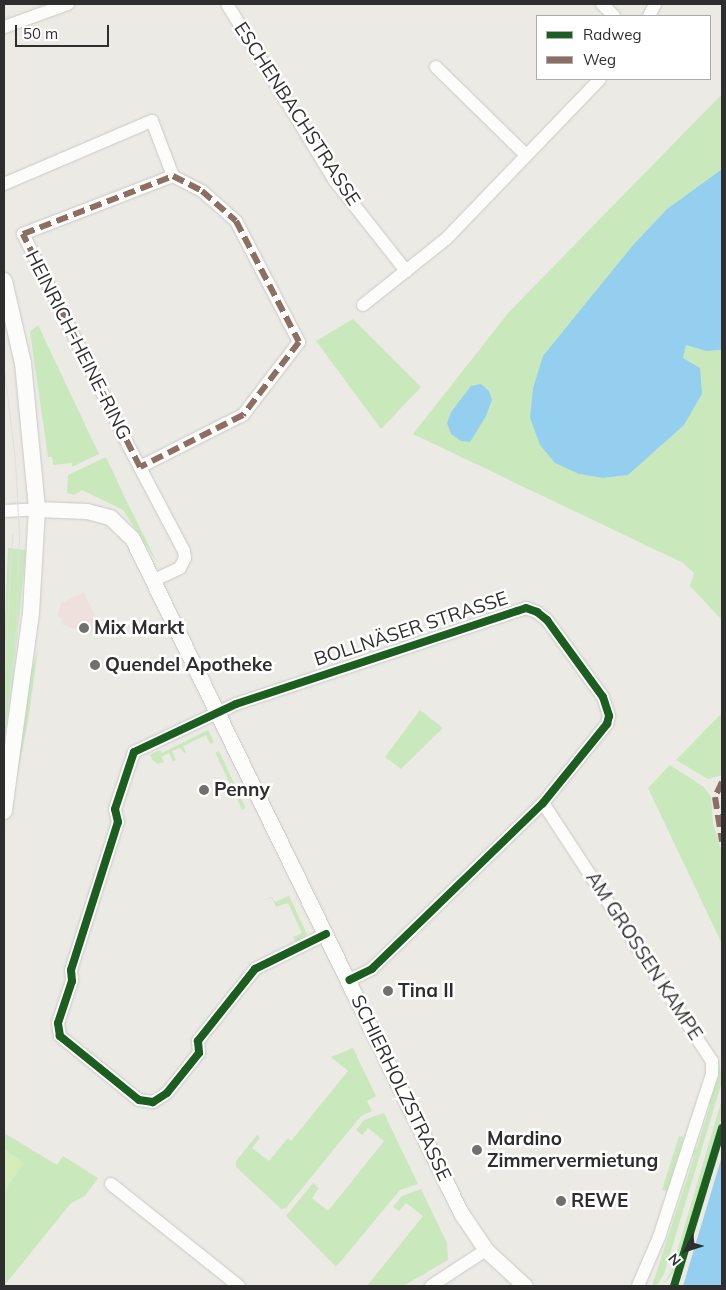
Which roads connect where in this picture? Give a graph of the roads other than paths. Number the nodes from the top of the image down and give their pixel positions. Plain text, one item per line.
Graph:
1 (65, 4) edge
2 (227, 4) edge
3 (602, 4) edge
4 (613, 15) edge
5 (4, 27) edge
6 (436, 68) dead end
7 (599, 80) edge
8 (526, 155) junction
9 (173, 176) junction
10 (4, 184) edge
11 (406, 271) junction
12 (4, 281) edge
13 (364, 305) dead end
14 (140, 467) junction
15 (37, 509) junction
16 (4, 511) edge
17 (154, 580) junction
18 (218, 712) junction
19 (543, 803) junction
20 (4, 811) edge
21 (326, 934) junction
22 (349, 980) junction
23 (111, 1184) dead end
24 (486, 1250) junction
25 (239, 1286) edge
26 (431, 1286) edge
27 (525, 1286) edge
28 (638, 1286) edge

1 - 5 street
2 - 11 street, ESCHENBACHSTRASSE
3 - 4 street
6 - 8 street
7 - 8 street
8 - 11 street
9 - 10 street
9 - 14 street, HEINRICH-HEINE-RING
9 - 14 street
11 - 13 street
12 - 15 main road
14 - 17 street, HEINRICH-HEINE-RING
15 - 16 street
15 - 17 street, SCHIERHOLZSTRASSE
15 - 20 main road
17 - 18 street, SCHIERHOLZSTRASSE
18 - 19 street, BOLLNÄSER STRASSE
18 - 21 street, SCHIERHOLZSTRASSE
18 - 21 street
19 - 22 street, BOLLNÄSER STRASSE
19 - 28 street, AM GROSSEN KAMPE
21 - 22 street, SCHIERHOLZSTRASSE
22 - 24 street, SCHIERHOLZSTRASSE
23 - 25 street
24 - 26 street
24 - 27 street, SCHIERHOLZSTRASSE

